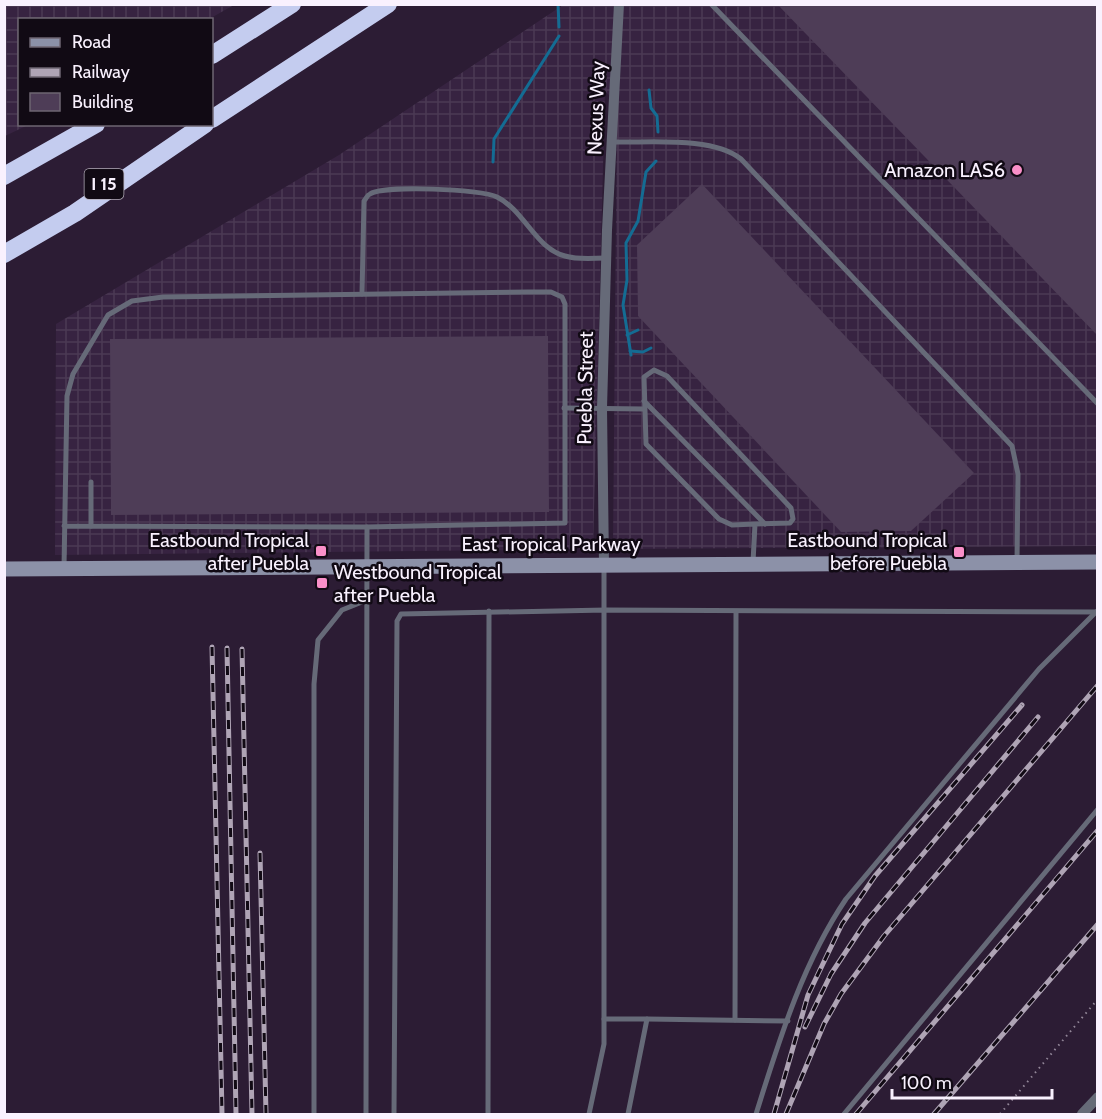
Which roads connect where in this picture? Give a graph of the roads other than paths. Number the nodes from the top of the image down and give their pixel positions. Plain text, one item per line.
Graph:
1 (292, 4) edge
2 (388, 4) edge
3 (619, 4) edge
4 (711, 4) edge
5 (213, 54) edge
6 (216, 117) edge
7 (92, 126) edge
8 (201, 126) edge
9 (201, 126) edge
10 (613, 142) junction
11 (4, 176) edge
12 (608, 213) joint
13 (4, 240) edge
14 (4, 254) edge
15 (606, 258) junction
16 (362, 294) junction
17 (644, 401) junction
18 (1098, 404) edge
19 (564, 408) junction
20 (602, 408) junction
21 (644, 409) junction
22 (91, 482) dead end
23 (755, 524) junction
24 (765, 524) junction
25 (64, 526) junction
26 (91, 526) junction
27 (367, 527) junction
28 (1098, 562) edge
29 (1017, 563) junction
30 (753, 564) junction
31 (604, 565) junction
32 (368, 566) junction
33 (4, 569) edge
34 (64, 569) junction
35 (368, 600) junction
36 (606, 610) junction
37 (489, 612) junction
38 (736, 612) junction
39 (1097, 612) edge
40 (1098, 809) edge
41 (604, 1018) junction
42 (646, 1018) junction
43 (735, 1020) junction
44 (788, 1021) junction
45 (1098, 1097) edge
46 (314, 1114) edge
47 (366, 1114) edge
48 (394, 1114) edge
49 (488, 1114) edge
50 (589, 1114) edge
51 (628, 1114) edge
52 (756, 1114) edge
53 (844, 1114) edge
54 (1082, 1114) edge

1 - 5 highway
2 - 6 highway
3 - 10 street, Nexus Way
4 - 18 lane
7 - 11 highway
8 - 13 highway, I 15
9 - 14 highway
10 - 12 street, Nexus Way
10 - 29 lane
12 - 15 street, Puebla Street
15 - 16 lane
15 - 20 street, Puebla Street
16 - 19 lane
16 - 25 lane
17 - 21 lane
17 - 24 lane
17 - 24 lane
19 - 20 lane
19 - 27 lane
20 - 21 lane
20 - 31 street, Puebla Street
21 - 23 lane
22 - 26 lane
23 - 24 lane
23 - 30 lane
25 - 26 lane
25 - 34 lane
26 - 27 lane
27 - 32 lane
28 - 29 street, East Tropical Parkway
29 - 30 street, East Tropical Parkway
30 - 31 street, East Tropical Parkway
31 - 32 street, East Tropical Parkway
31 - 36 lane
32 - 34 street, East Tropical Parkway
32 - 35 lane
33 - 34 street, East Tropical Parkway
35 - 46 lane
35 - 47 lane
36 - 37 lane
36 - 38 lane
36 - 41 lane
37 - 48 lane
37 - 49 lane
38 - 39 lane
38 - 43 lane
39 - 44 lane
40 - 53 lane
41 - 42 lane
41 - 50 lane
42 - 43 lane
42 - 51 lane
43 - 44 lane
44 - 52 lane
45 - 54 street

